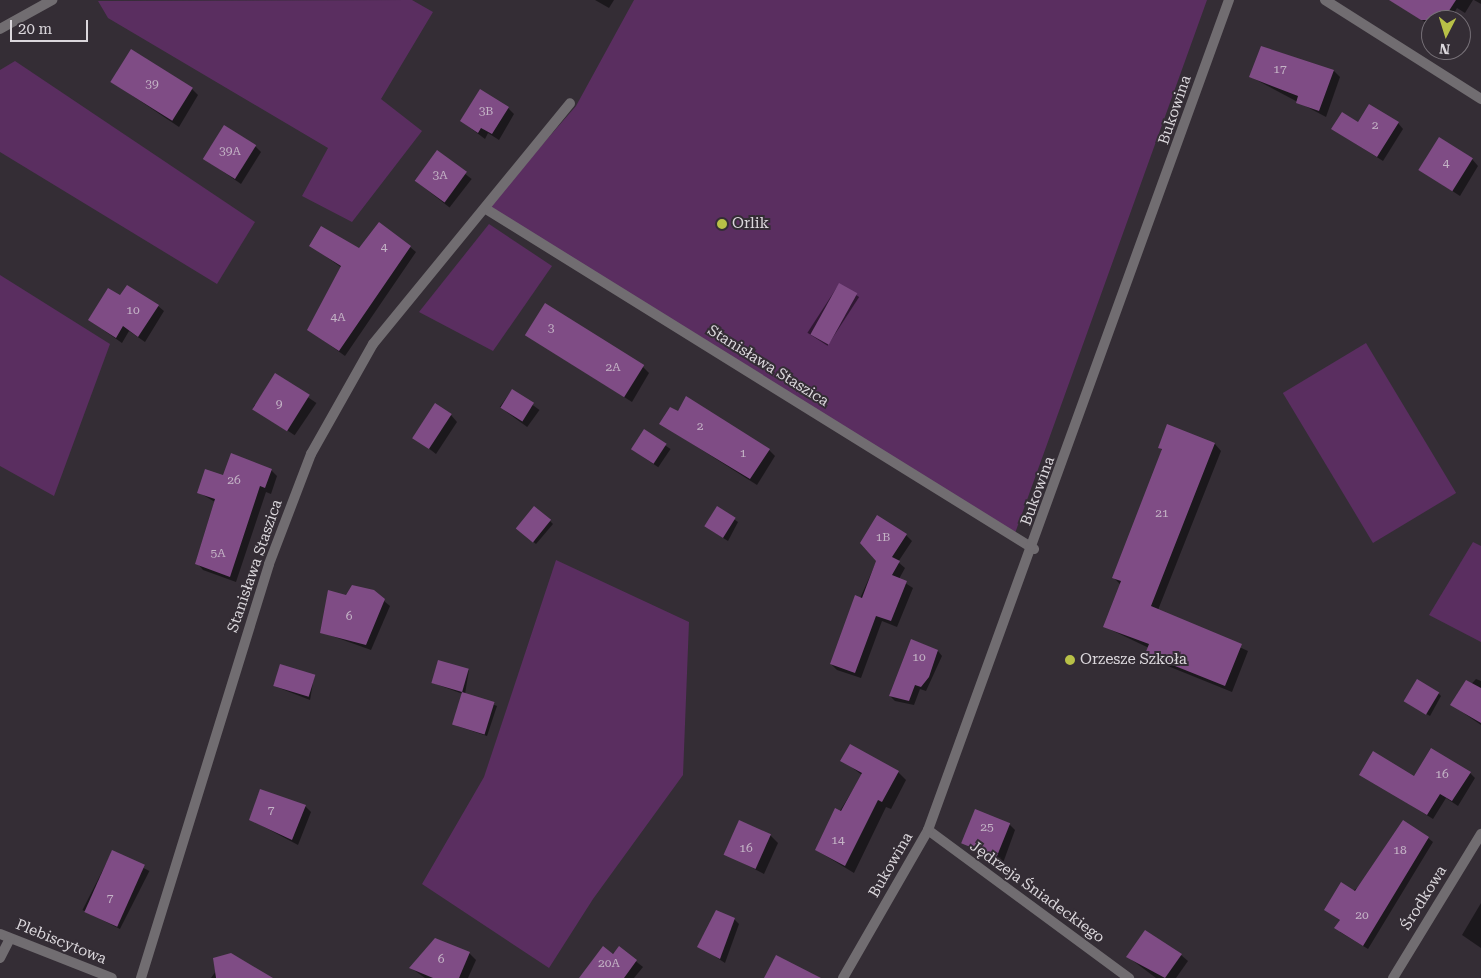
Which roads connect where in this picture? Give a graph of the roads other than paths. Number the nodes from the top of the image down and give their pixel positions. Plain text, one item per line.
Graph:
1 (52, 0) edge
2 (1230, 0) edge
3 (1324, 0) edge
4 (0, 29) edge
5 (1481, 100) edge
6 (570, 103) dead end
7 (486, 210) junction
8 (1034, 549) junction
9 (928, 830) junction
10 (1481, 834) edge
11 (5, 936) edge
12 (0, 958) edge
13 (112, 978) edge
14 (141, 978) edge
15 (843, 978) edge
16 (1130, 978) edge
17 (1393, 978) edge

1 - 4 street
2 - 8 street, Bukowina
3 - 5 street
6 - 7 street, Stanisława Staszica
7 - 8 street, Stanisława Staszica
7 - 14 street, Stanisława Staszica
8 - 9 street, Bukowina
9 - 15 street, Bukowina
9 - 16 street, Jędrzeja Śniadeckiego
10 - 17 street, Środkowa
11 - 12 street
11 - 13 street, Plebiscytowa

